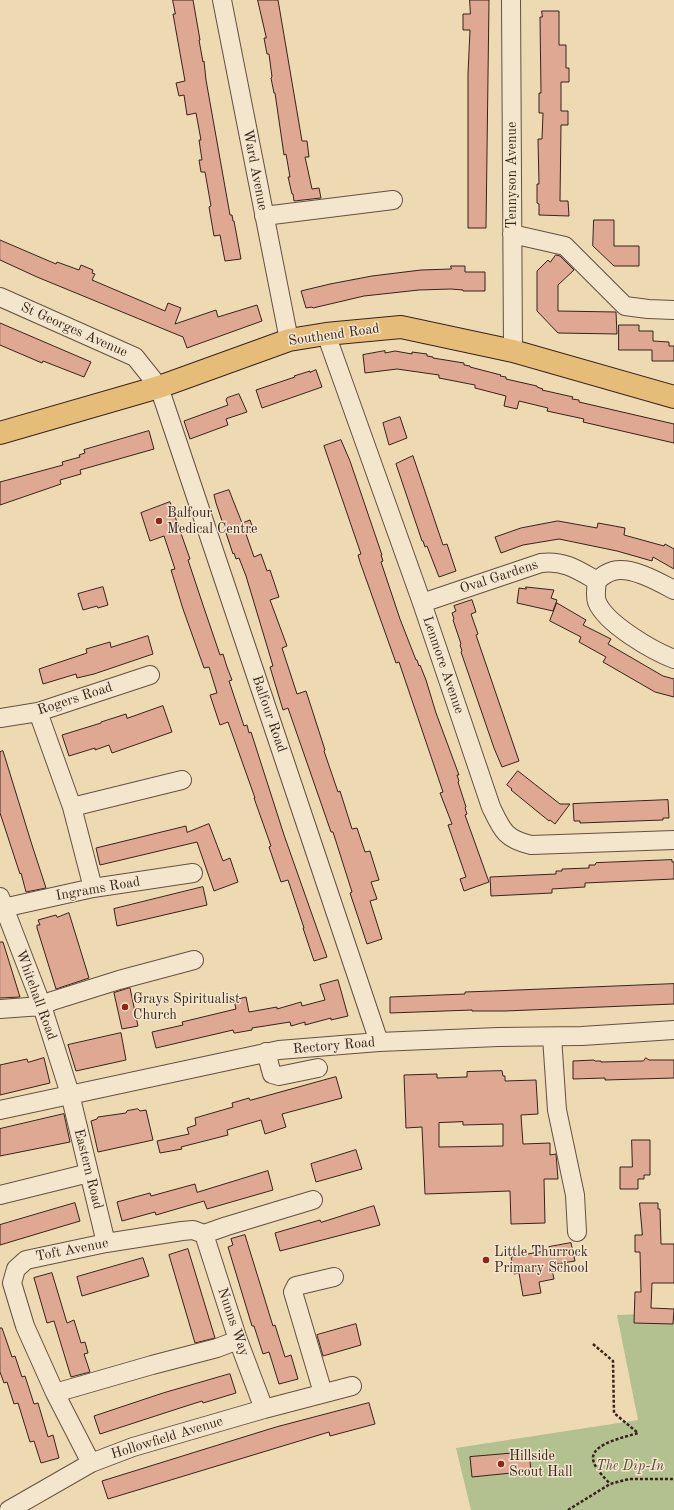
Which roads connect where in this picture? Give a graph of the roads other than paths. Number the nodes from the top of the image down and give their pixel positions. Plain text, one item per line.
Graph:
1 (222, 0) edge
2 (511, 0) edge
3 (393, 200) dead end
4 (264, 216) junction
5 (512, 234) junction
6 (0, 298) edge
7 (674, 310) edge
8 (326, 334) junction
9 (288, 340) junction
10 (513, 351) junction
11 (159, 387) junction
12 (674, 397) edge
13 (0, 433) edge
14 (597, 581) junction
15 (674, 590) edge
16 (422, 603) junction
17 (674, 658) edge
18 (150, 675) dead end
19 (38, 712) junction
20 (0, 718) edge
21 (182, 780) dead end
22 (72, 807) junction
23 (674, 840) edge
24 (193, 873) dead end
25 (93, 888) junction
26 (2, 903) edge
27 (194, 960) dead end
28 (42, 1006) junction
29 (0, 1010) edge
30 (674, 1030) edge
31 (552, 1037) junction
32 (379, 1042) junction
33 (266, 1052) junction
34 (318, 1068) dead end
35 (70, 1094) junction
36 (0, 1110) edge
37 (89, 1174) junction
38 (0, 1195) edge
39 (313, 1200) dead end
40 (577, 1232) dead end
41 (204, 1234) junction
42 (106, 1243) junction
43 (334, 1276) dead end
44 (238, 1340) junction
45 (329, 1371) dead end
46 (336, 1390) junction
47 (55, 1393) junction
48 (264, 1409) junction
49 (91, 1463) junction
50 (9, 1510) edge

1 - 4 street, Ward Avenue
2 - 5 street, Tennyson Avenue
3 - 4 street
4 - 9 street, Ward Avenue
5 - 7 street
5 - 10 street, Tennyson Avenue
6 - 11 street, St Georges Avenue
8 - 9 main road, Southend Road
8 - 10 main road, Southend Road
8 - 16 street, Lenmore Avenue
9 - 11 main road, Southend Road
10 - 12 main road, Southend Road
11 - 13 main road, Southend Road
11 - 32 street, Balfour Road
14 - 15 street
14 - 16 street, Oval Gardens
14 - 17 street
16 - 23 street, Lenmore Avenue
18 - 19 street, Rogers Road
19 - 20 street, Rogers Road
19 - 22 street
21 - 22 street
22 - 25 street
24 - 25 street, Ingrams Road
25 - 26 street, Ingrams Road
26 - 28 street, Whitehall Road
27 - 28 street
28 - 29 street
28 - 35 street, Whitehall Road
30 - 31 street, Rectory Road
31 - 32 street, Rectory Road
31 - 40 street
32 - 33 street, Rectory Road
33 - 34 street
33 - 35 street, Rectory Road
35 - 36 street, Rectory Road
35 - 37 street, Eastern Road
37 - 38 street
37 - 42 street, Eastern Road
39 - 41 street, Toft Avenue
41 - 42 street, Toft Avenue
41 - 44 street, Nunns Way
42 - 47 street, Toft Avenue
43 - 46 street
44 - 47 street
44 - 48 street, Nunns Way
45 - 46 street
46 - 48 street, Hollowfield Avenue
47 - 49 street, Toft Avenue
48 - 49 street, Hollowfield Avenue
49 - 50 street, Hollowfield Avenue

